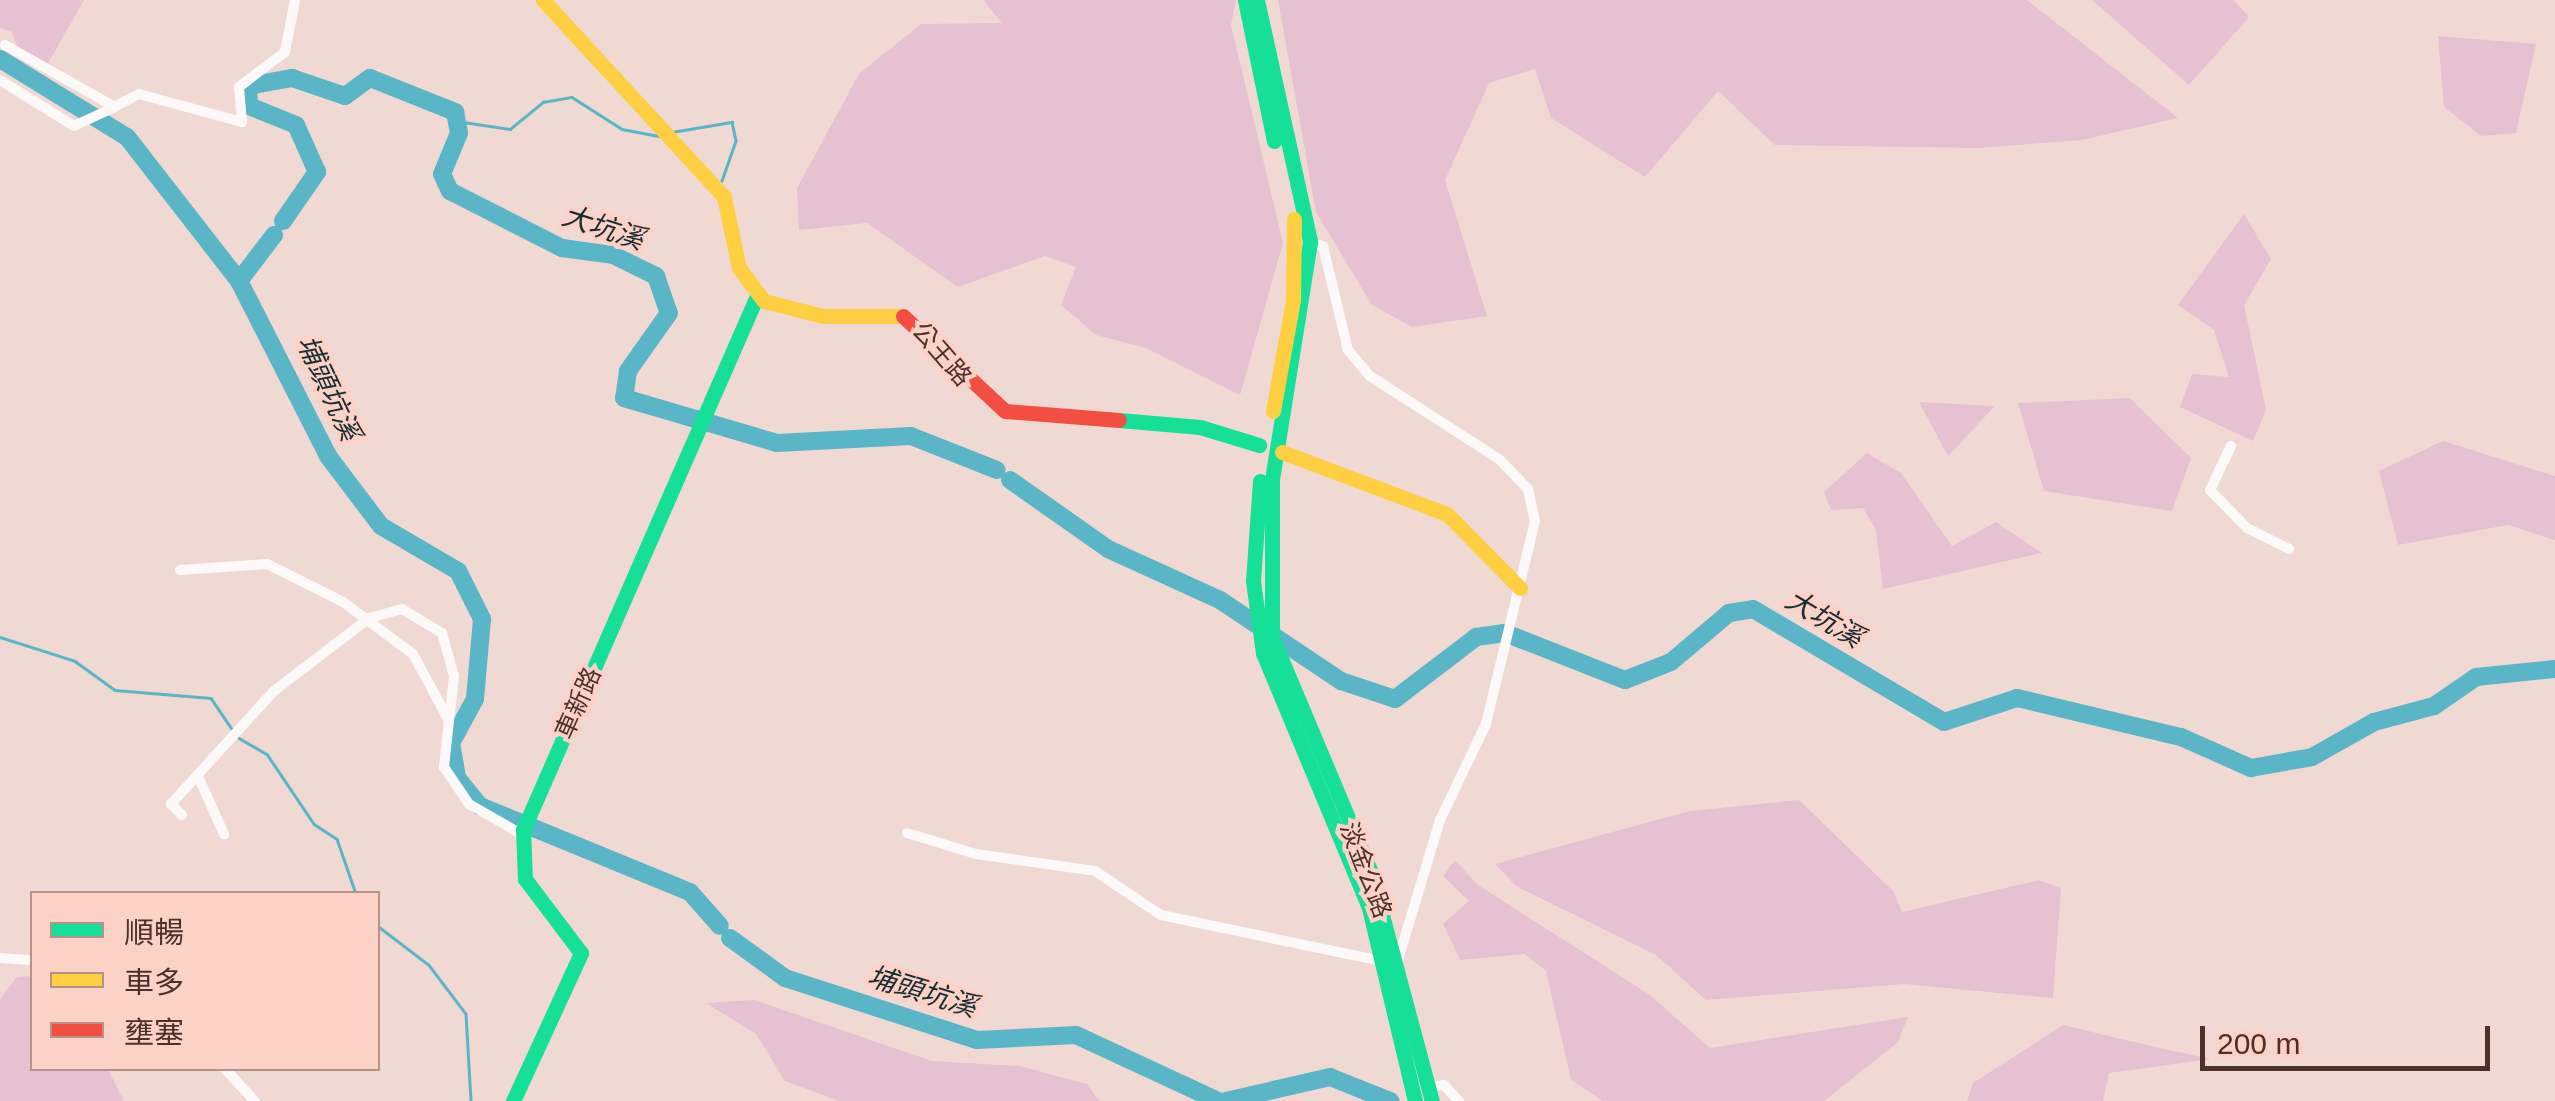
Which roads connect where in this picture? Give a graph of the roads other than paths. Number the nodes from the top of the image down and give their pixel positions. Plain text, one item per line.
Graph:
1 (295, 0) edge
2 (543, 0) edge
3 (1245, 0) edge
4 (1257, 0) edge
5 (5, 46) dead end
6 (0, 80) edge
7 (116, 107) junction
8 (1304, 241) junction
9 (757, 296) junction
10 (1269, 437) junction
11 (2231, 446) dead end
12 (1282, 452) dead end
13 (2289, 549) dead end
14 (180, 570) dead end
15 (1520, 588) junction
16 (369, 618) junction
17 (448, 719) junction
18 (198, 776) junction
19 (182, 815) dead end
20 (523, 833) junction
21 (907, 833) dead end
22 (224, 834) dead end
23 (0, 958) edge
24 (30, 960) edge
25 (1392, 961) junction
26 (227, 1071) edge
27 (1427, 1097) edge
28 (256, 1101) edge
29 (514, 1101) edge
30 (1459, 1101) edge

1 - 7 street
2 - 9 street
3 - 8 street
4 - 8 street
5 - 7 street
6 - 7 street
8 - 10 street
8 - 15 street
9 - 10 street, 公王路
9 - 20 street, 車新路
10 - 25 street, 淡金公路
11 - 13 street
12 - 15 street
14 - 16 street
15 - 25 street
16 - 17 street
16 - 17 street
16 - 18 street
17 - 20 street
18 - 19 street
18 - 22 street
20 - 29 street
21 - 25 street
23 - 24 street
25 - 27 street, 淡金公路
25 - 27 street, 淡金公路
26 - 28 street
27 - 30 street

